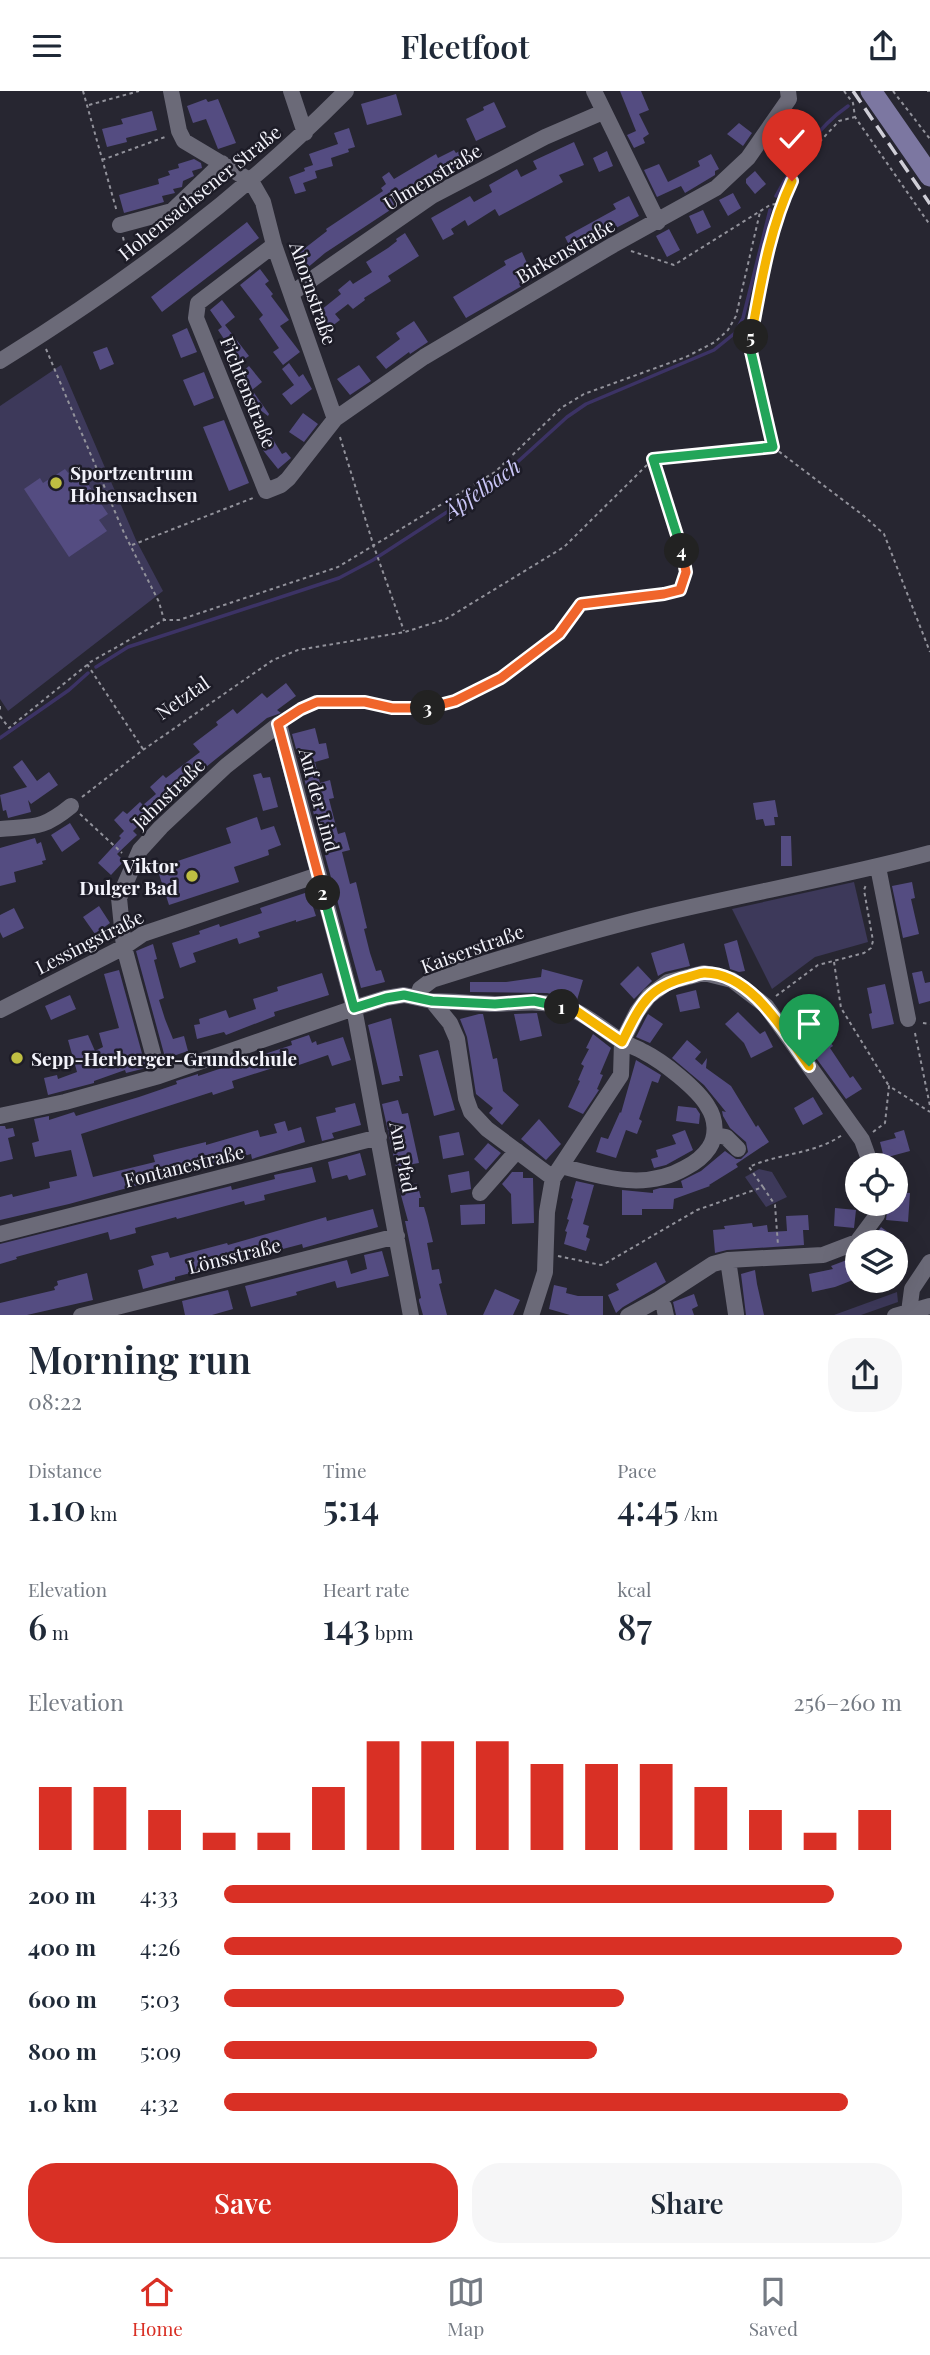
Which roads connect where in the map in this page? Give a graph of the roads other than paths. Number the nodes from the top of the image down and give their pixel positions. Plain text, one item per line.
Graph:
1 (171, 91) edge
2 (292, 91) edge
3 (346, 91) edge
4 (594, 91) edge
5 (788, 91) edge
6 (871, 91) edge
7 (603, 112) junction
8 (305, 133) junction
9 (222, 163) junction
10 (930, 176) edge
11 (251, 181) junction
12 (658, 222) junction
13 (120, 225) road end
14 (274, 245) junction
15 (292, 293) junction
16 (0, 361) edge
17 (335, 419) junction
18 (278, 724) joint
19 (71, 806) road end
20 (0, 829) edge
21 (930, 853) edge
22 (878, 867) junction
23 (318, 875) junction
24 (124, 947) junction
25 (425, 999) junction
26 (354, 1008) junction
27 (0, 1010) edge
28 (908, 1019) road end
29 (622, 1042) junction
30 (159, 1076) junction
31 (0, 1116) edge
32 (715, 1135) junction
33 (379, 1137) junction
34 (738, 1149) dead end
35 (517, 1151) junction
36 (867, 1153) edge
37 (557, 1172) junction
38 (480, 1193) dead end
39 (876, 1216) edge
40 (0, 1234) edge
41 (397, 1235) junction
42 (728, 1260) junction
43 (930, 1262) edge
44 (660, 1299) junction
45 (930, 1306) edge
46 (736, 1314) edge
47 (902, 1314) edge
48 (81, 1315) edge
49 (411, 1315) edge
50 (531, 1315) edge
51 (628, 1315) edge
52 (666, 1315) edge

1 - 9 street
2 - 8 street
3 - 8 street, Hohensachsener Straße
4 - 7 street
5 - 12 street, Birkenstraße
6 - 10 main road
7 - 12 street
7 - 15 street, Ulmenstraße
8 - 11 street, Hohensachsener Straße
9 - 11 street
9 - 13 street
11 - 14 street, Ahornstraße
11 - 16 street, Hohensachsener Straße
12 - 17 street, Birkenstraße
14 - 15 street, Ahornstraße
14 - 17 street, Fichtenstraße
15 - 17 street, Ahornstraße
18 - 23 street, Auf der Lind
18 - 24 street, Jahnstraße
19 - 20 street
21 - 22 street, Kaiserstraße
22 - 25 street, Kaiserstraße
22 - 28 street
23 - 24 street, Lessingstraße
23 - 26 street, Auf der Lind
24 - 27 street, Lessingstraße
24 - 30 street, Jahnstraße
25 - 26 street, Kaiserstraße
25 - 29 street
25 - 35 street
26 - 30 street, Kaiserstraße
26 - 33 street, Am Pfad
29 - 32 street
29 - 36 street
29 - 37 street
30 - 31 street, Kaiserstraße
32 - 34 street
32 - 37 street
33 - 40 street, Fontanestraße
33 - 41 street, Am Pfad
35 - 37 street
35 - 38 street
37 - 50 street
39 - 42 street
41 - 48 street, Lönsstraße
41 - 49 street, Am Pfad
42 - 44 street
42 - 46 street
43 - 47 street
44 - 51 street
44 - 52 street
45 - 47 street

